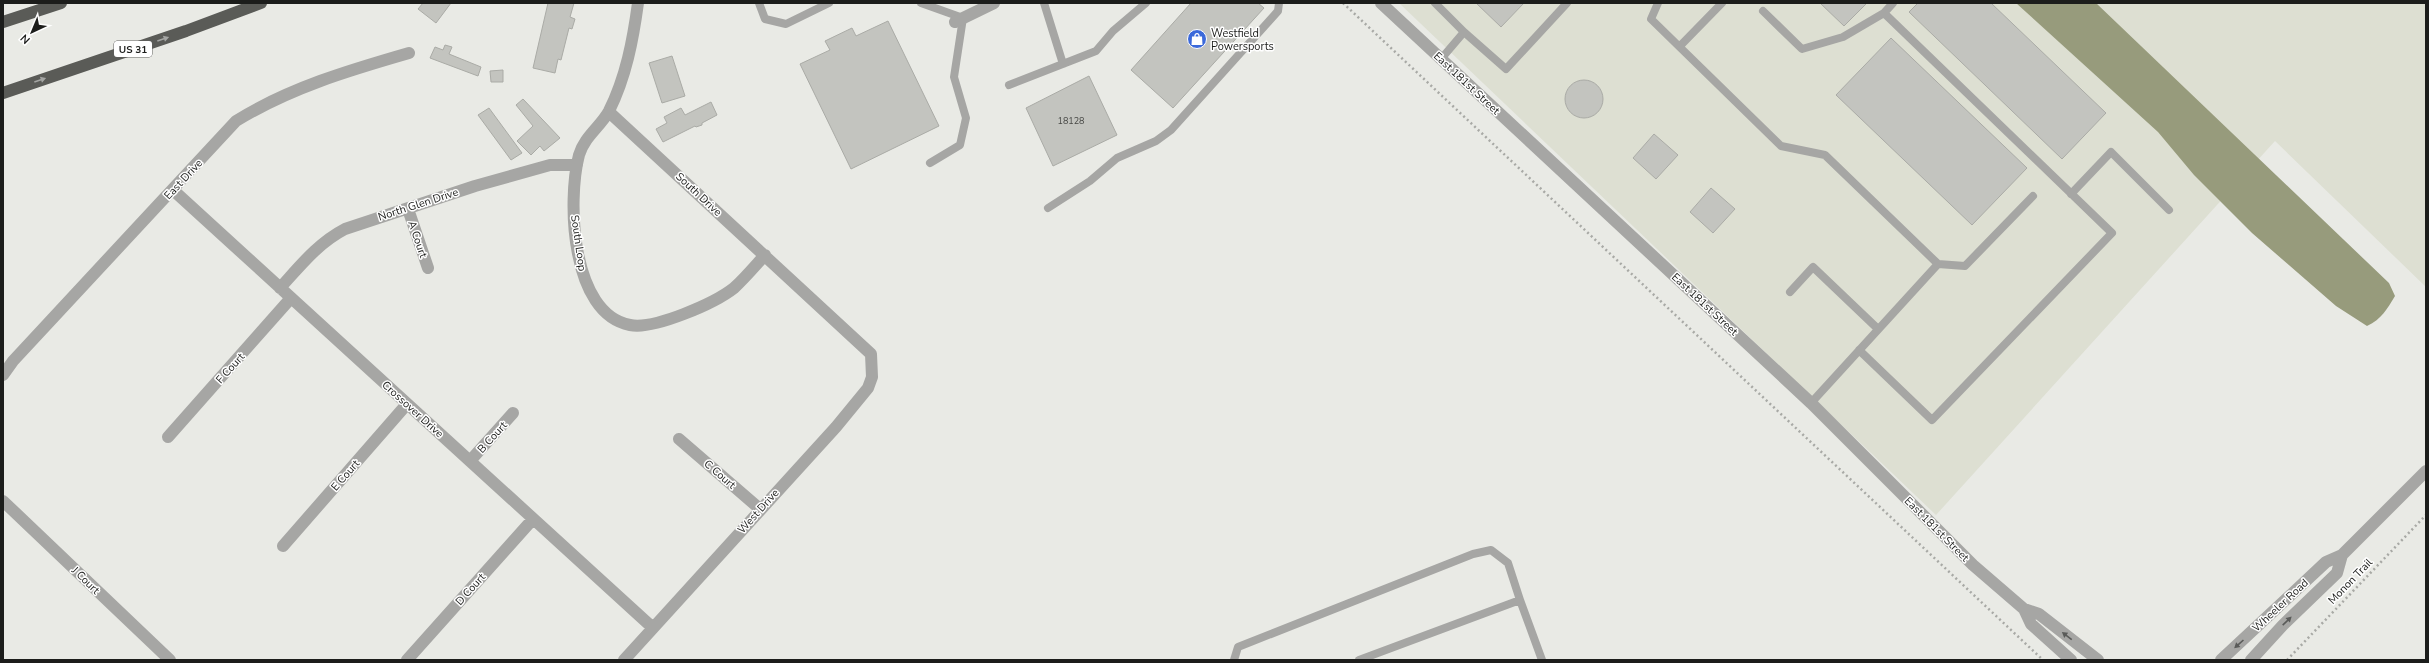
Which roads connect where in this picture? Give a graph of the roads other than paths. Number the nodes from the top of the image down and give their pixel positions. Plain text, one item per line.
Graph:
1 (61, 3) edge
2 (261, 3) edge
3 (638, 3) edge
4 (759, 3) edge
5 (829, 3) edge
6 (921, 3) edge
7 (994, 3) edge
8 (1044, 3) edge
9 (1146, 3) edge
10 (1279, 3) edge
11 (1381, 3) edge
12 (1435, 3) edge
13 (1567, 3) edge
14 (1658, 3) edge
15 (1722, 3) edge
16 (1893, 3) edge
17 (1763, 11) dead end
18 (1884, 13) junction
19 (959, 20) junction
20 (3, 22) edge
21 (1464, 32) junction
22 (1680, 46) junction
23 (409, 53) dead end
24 (1441, 59) junction
25 (1063, 64) junction
26 (1009, 85) dead end
27 (3, 93) edge
28 (609, 112) junction
29 (930, 163) dead end
30 (577, 165) junction
31 (173, 190) junction
32 (2071, 194) junction
33 (2033, 196) dead end
34 (1048, 208) dead end
35 (408, 209) junction
36 (2170, 210) dead end
37 (765, 255) junction
38 (1938, 264) junction
39 (428, 268) dead end
40 (280, 288) junction
41 (1790, 292) dead end
42 (292, 298) junction
43 (1878, 329) junction
44 (1859, 350) junction
45 (871, 354) joint
46 (3, 375) edge
47 (1811, 403) junction
48 (407, 404) junction
49 (513, 413) dead end
50 (168, 437) dead end
51 (679, 439) dead end
52 (470, 462) junction
53 (2426, 471) edge
54 (3, 501) edge
55 (760, 509) junction
56 (533, 519) junction
57 (283, 546) dead end
58 (2342, 555) junction
59 (1520, 600) junction
60 (2024, 609) junction
61 (653, 628) junction
62 (170, 660) edge
63 (407, 660) edge
64 (624, 660) edge
65 (1234, 660) edge
66 (1359, 660) edge
67 (1542, 660) edge
68 (2072, 660) edge
69 (2098, 660) edge
70 (2221, 660) edge
71 (2251, 660) edge

1 - 20 highway
27 -> 2 highway, US 31
3 - 28 street
4 - 5 lane
6 - 19 lane
7 - 19 street
8 - 25 lane
9 - 25 lane
10 - 34 lane
11 - 24 street, East 181st Street
12 - 21 lane
13 - 21 lane
14 - 22 lane
15 - 22 lane
16 - 18 lane
17 - 18 lane
18 - 32 lane
19 - 29 lane
21 - 24 lane
22 - 38 lane
23 - 31 street, East Drive
24 - 47 street, East 181st Street
25 - 26 lane
28 - 30 street, South Loop
28 - 37 street, South Drive
30 - 35 street, North Glen Drive
30 - 37 street, South Loop
31 - 40 street, Crossover Drive
31 - 46 street, East Drive
32 - 36 lane
32 - 44 lane
33 - 38 lane
35 - 39 street, A Court
35 - 40 street, North Glen Drive
37 - 45 street, South Drive
38 - 43 lane
40 - 42 street, Crossover Drive
41 - 43 lane
42 - 48 street, Crossover Drive
42 - 50 street, F Court
43 - 44 lane
44 - 47 lane
45 - 55 street, West Drive
47 - 60 street, East 181st Street
48 - 52 street, Crossover Drive
48 - 57 street, E Court
49 - 52 street, B Court
51 - 55 street, C Court
52 - 56 street, Crossover Drive
53 - 58 street, Wheeler Road
54 - 62 street, J Court
55 - 61 street, West Drive
56 - 61 street, Crossover Drive
56 - 63 street, D Court
58 -> 70 street, Wheeler Road
71 -> 58 street, Wheeler Road
59 - 65 lane
59 - 66 lane
59 - 67 lane
60 - 68 street, East 181st Street
69 -> 60 street, East 181st Street
61 - 64 street, West Drive

